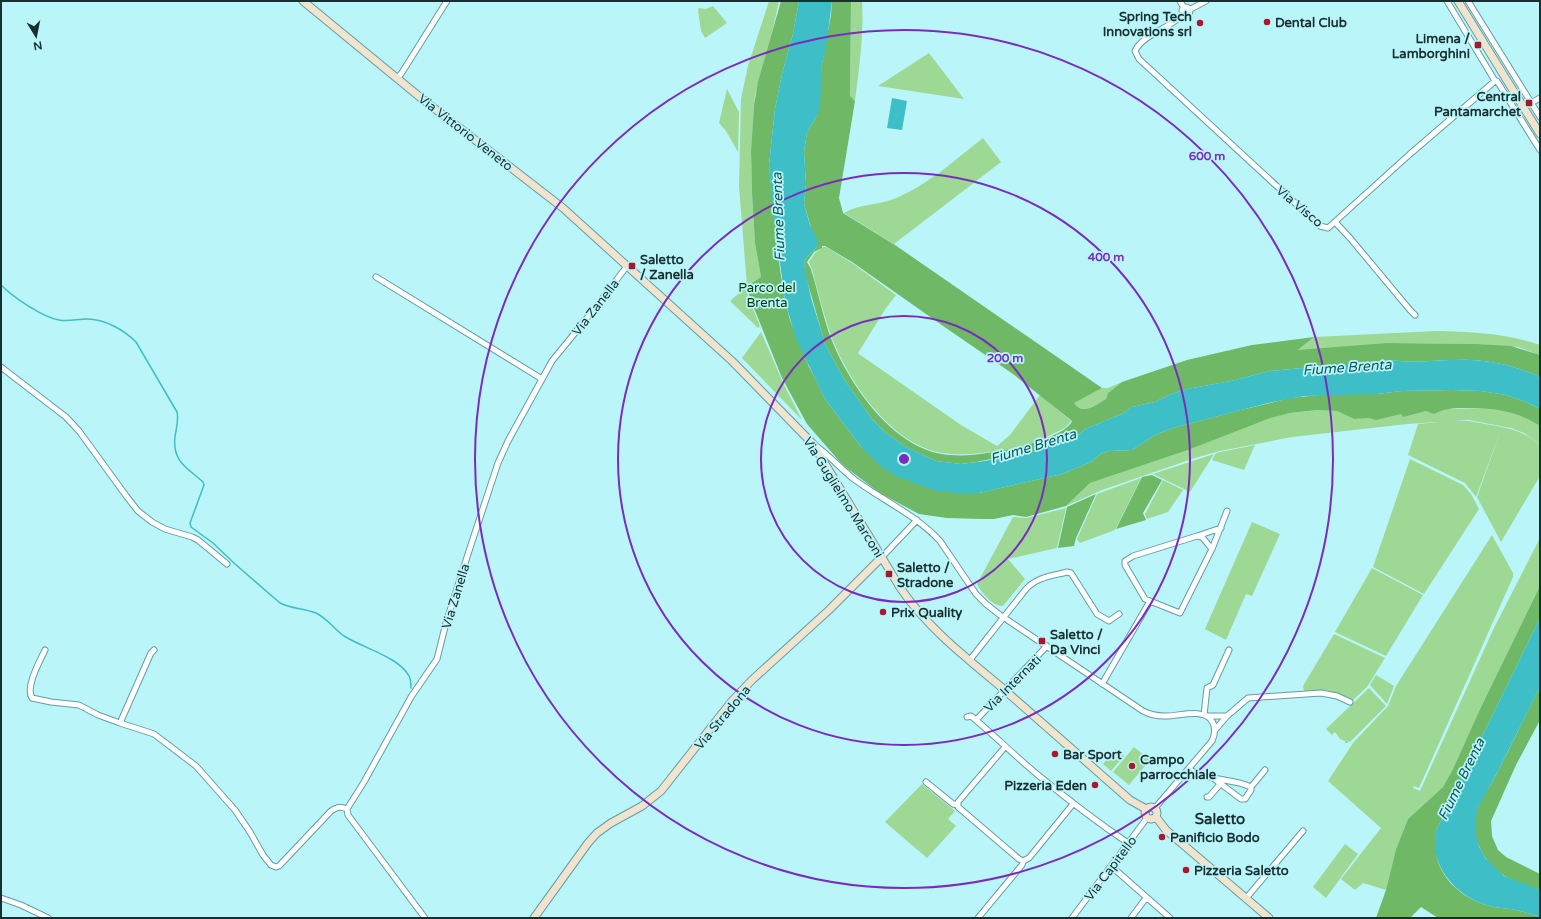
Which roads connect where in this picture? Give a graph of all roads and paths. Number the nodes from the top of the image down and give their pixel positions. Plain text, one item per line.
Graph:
1 (303, 1) edge
2 (447, 1) edge
3 (1180, 1) edge
4 (1206, 1) edge
5 (1447, 1) edge
6 (1458, 1) edge
7 (1468, 1) edge
8 (1187, 9) junction
9 (1501, 54) junction
10 (1493, 58) junction
11 (397, 78) junction
12 (1495, 81) junction
13 (1540, 98) edge
14 (1531, 103) junction
15 (1540, 117) edge
16 (1540, 134) edge
17 (1540, 150) edge
18 (1335, 222) junction
19 (627, 266) junction
20 (376, 277) dead end
21 (1415, 315) dead end
22 (1, 367) edge
23 (542, 379) junction
24 (813, 444) junction
25 (1228, 511) dead end
26 (917, 520) junction
27 (1221, 528) junction
28 (1197, 536) junction
29 (1212, 549) junction
30 (882, 557) junction
31 (227, 564) dead end
32 (1150, 601) junction
33 (1119, 614) dead end
34 (1004, 617) junction
35 (1047, 646) junction
36 (45, 650) dead end
37 (154, 650) dead end
38 (1229, 650) dead end
39 (969, 661) junction
40 (1102, 684) junction
41 (1004, 690) junction
42 (1350, 702) dead end
43 (967, 716) dead end
44 (1206, 716) junction
45 (1227, 716) junction
46 (977, 719) junction
47 (120, 724) junction
48 (1215, 730) junction
49 (1005, 747) junction
50 (1189, 769) junction
51 (1265, 770) dead end
52 (926, 782) dead end
53 (1222, 782) junction
54 (1251, 787) junction
55 (1207, 797) dead end
56 (1073, 804) junction
57 (958, 805) junction
58 (1155, 808) junction
59 (347, 809) junction
60 (1146, 809) junction
61 (1156, 817) junction
62 (1147, 818) junction
63 (1302, 831) dead end
64 (1128, 843) junction
65 (1024, 861) junction
66 (1111, 866) junction
67 (1248, 896) dead end
68 (1, 898) edge
69 (1146, 898) junction
70 (48, 918) edge
71 (425, 918) edge
72 (534, 918) edge
73 (978, 918) edge
74 (1072, 918) edge
75 (1131, 918) edge
76 (1170, 918) edge
77 (1269, 918) edge

1 - 11 main road, Via Vittorio Veneto
2 - 11 street
3 - 8 street
4 - 8 street
5 - 12 street
6 - 10 main road
7 - 9 street
8 - 18 street, Via Visco
9 - 10 street
9 - 14 street
10 - 16 main road
11 - 19 main road, Via Vittorio Veneto
12 - 17 street
12 - 18 street, Via Visco
13 - 14 street
14 - 15 street
18 - 21 street
19 - 23 street, Via Zanella
19 - 24 main road, Via Guglielmo Marconi
20 - 23 street
22 - 31 street
23 - 59 street, Via Zanella
24 - 26 street
24 - 30 main road, Via Guglielmo Marconi
25 - 27 street
26 - 30 street, Via Stradona
26 - 34 street
27 - 28 street
27 - 29 street
28 - 29 street
28 - 32 street
29 - 32 street
30 - 39 main road, Via Guglielmo Marconi
30 - 72 main road, Via Stradona
32 - 40 street
33 - 34 street
34 - 35 street
34 - 39 street
35 - 40 street
35 - 41 street, Via Internati
36 - 47 street
37 - 47 street
38 - 44 street
39 - 41 main road, Via Guglielmo Marconi
40 - 44 street
41 - 46 street, Via Internati
41 - 60 main road, Via Guglielmo Marconi
42 - 45 street
43 - 46 street, Via Internati
44 - 45 street
44 - 48 street
45 - 48 street
46 - 49 street, Via Internati
47 - 59 street
48 - 50 street
49 - 56 street, Via Internati
49 - 57 street
50 - 53 street
50 - 58 street
51 - 54 street
52 - 57 street
53 - 54 street
53 - 54 street
53 - 55 street
56 - 64 street, Via Internati
56 - 65 street
57 - 65 street
58 - 60 main road
58 - 61 main road
59 - 71 street
60 - 62 main road
61 - 62 main road
61 - 77 main road
62 - 64 street, Via Capitello
63 - 67 street
64 - 66 street, Via Capitello
65 - 73 street
66 - 69 street
66 - 74 street, Via Capitello
68 - 70 street
69 - 75 street
69 - 76 street

